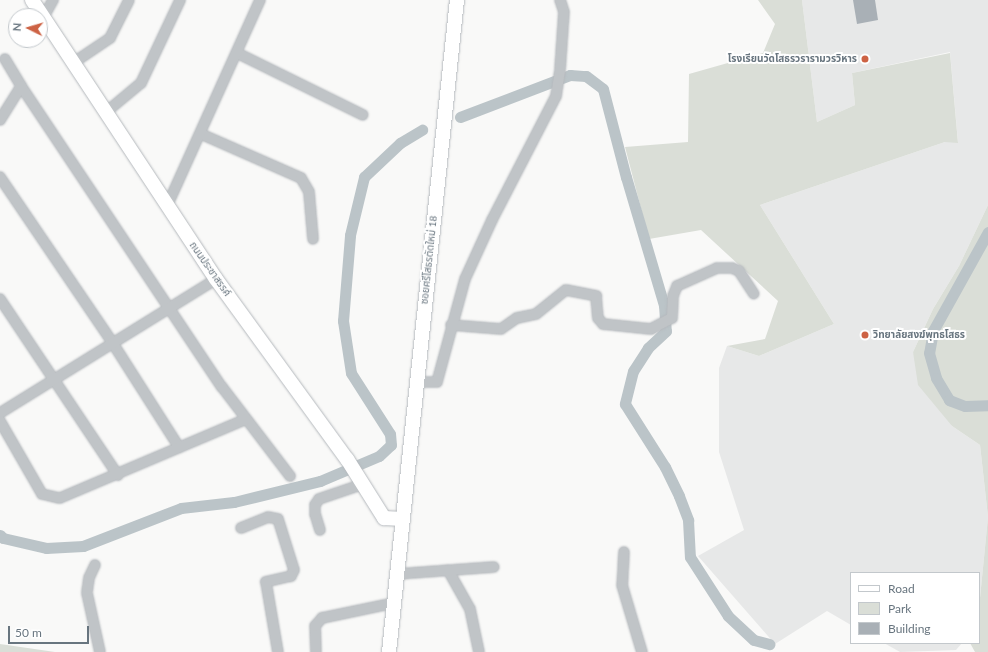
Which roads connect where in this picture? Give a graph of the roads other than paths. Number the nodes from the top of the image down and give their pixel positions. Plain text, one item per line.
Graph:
1 (54, 0) edge
2 (129, 0) edge
3 (180, 0) edge
4 (260, 0) edge
5 (457, 0) edge
6 (560, 0) edge
7 (48, 10) edge
8 (48, 26) edge
9 (237, 53) junction
10 (5, 59) dead end
11 (73, 63) junction
12 (21, 86) junction
13 (105, 113) junction
14 (363, 114) dead end
15 (0, 120) edge
16 (201, 134) junction
17 (0, 177) edge
18 (167, 206) junction
19 (313, 239) dead end
20 (216, 279) junction
21 (754, 294) dead end
22 (0, 299) edge
23 (169, 307) junction
24 (451, 325) junction
25 (112, 342) junction
26 (54, 378) junction
27 (416, 382) junction
28 (0, 413) edge
29 (246, 419) junction
30 (0, 421) edge
31 (179, 447) junction
32 (118, 475) junction
33 (290, 476) dead end
34 (362, 481) junction
35 (403, 519) junction
36 (241, 528) dead end
37 (320, 530) dead end
38 (624, 552) dead end
39 (95, 565) dead end
40 (494, 568) dead end
41 (448, 570) junction
42 (397, 574) junction
43 (394, 603) junction
44 (100, 652) edge
45 (278, 652) edge
46 (316, 652) edge
47 (389, 652) edge
48 (479, 652) edge
49 (642, 652) edge

1 - 7 street
2 - 11 street
3 - 13 street
4 - 9 street
5 - 27 street, ซอยศรีโสธรตัดใหม่ 18
6 - 24 street
8 - 11 street, ถนนประชาสรรค์
9 - 14 street
9 - 16 street
10 - 12 street
11 - 13 street, ถนนประชาสรรค์
12 - 15 street
12 - 23 street
13 - 18 street, ถนนประชาสรรค์
16 - 18 street
16 - 19 street
17 - 25 street
18 - 20 street, ถนนประชาสรรค์
20 - 23 street
20 - 34 street, ถนนประชาสรรค์
21 - 24 street
22 - 26 street
23 - 25 street
23 - 29 street
24 - 27 street
25 - 26 street
25 - 31 street
26 - 28 street
26 - 32 street
27 - 35 street, ซอยศรีโสธรตัดใหม่ 18
29 - 31 street
29 - 33 street
30 - 32 street
31 - 32 street
34 - 35 street, ถนนประชาสรรค์
34 - 37 street
35 - 42 street, ซอยศรีโสธรตัดใหม่ 18
36 - 45 street
38 - 49 street
39 - 44 street
40 - 41 street
41 - 42 street
41 - 48 street
42 - 43 street, ซอยศรีโสธรตัดใหม่ 18
43 - 46 street
43 - 47 street, ซอยศรีโสธรตัดใหม่ 18

